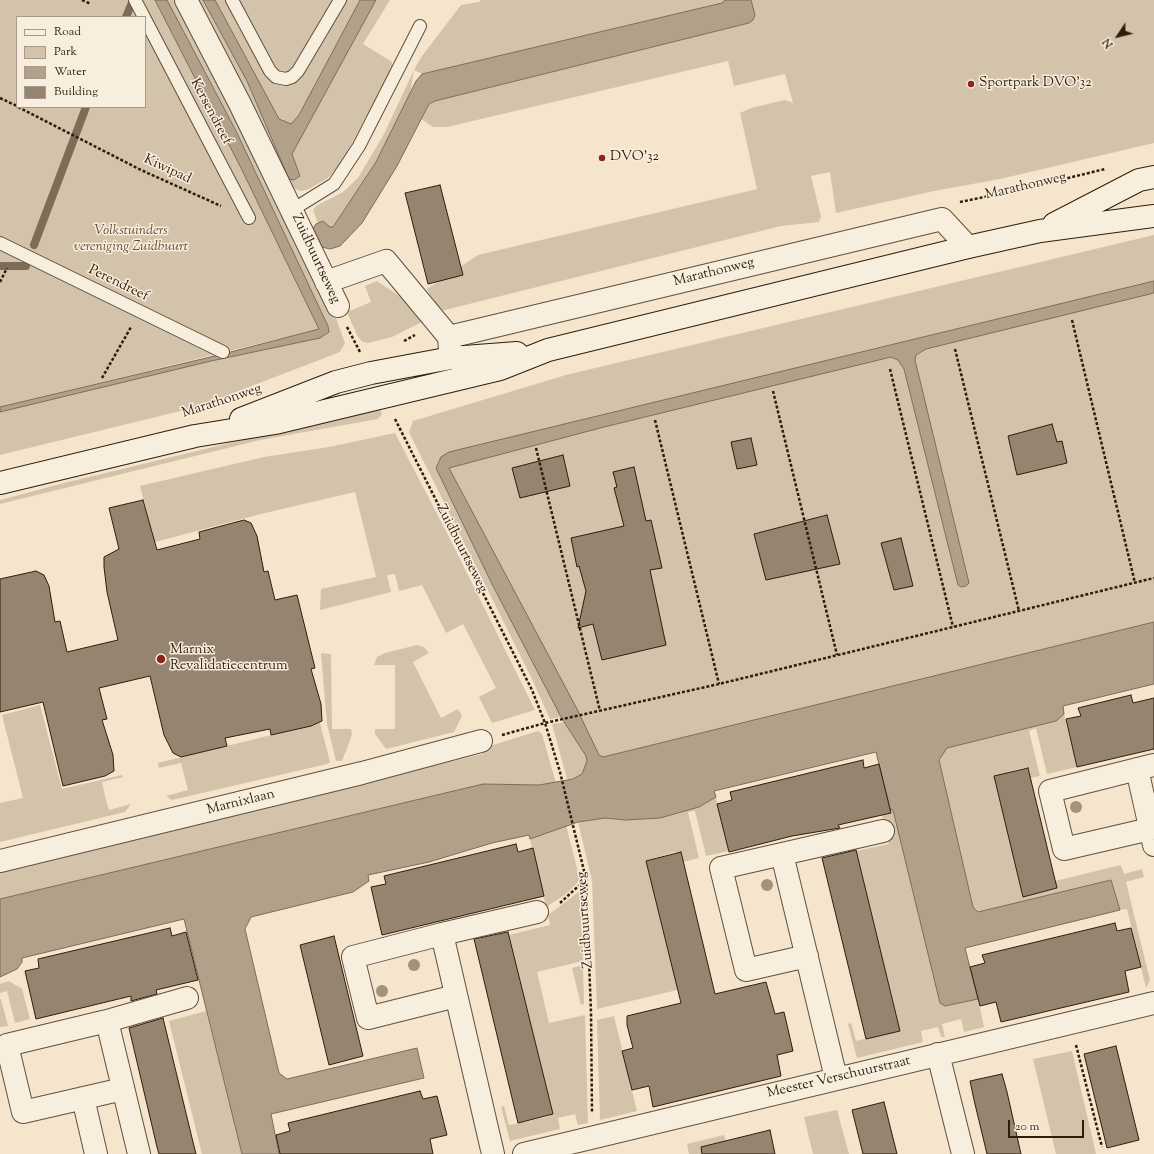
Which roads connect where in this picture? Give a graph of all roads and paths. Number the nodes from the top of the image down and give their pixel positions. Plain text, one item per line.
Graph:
1 (82, 0) edge
2 (135, 0) edge
3 (186, 0) edge
4 (232, 0) edge
5 (340, 0) edge
6 (91, 4) dead end
7 (143, 16) edge
8 (146, 22) edge
9 (420, 26) dead end
10 (0, 98) edge
11 (16, 106) edge
12 (20, 108) edge
13 (1108, 168) dead end
14 (1154, 177) edge
15 (955, 202) dead end
16 (292, 210) junction
17 (1154, 216) edge
18 (249, 218) joint
19 (1040, 231) junction
20 (0, 243) edge
21 (968, 247) junction
22 (5, 272) dead end
23 (0, 282) edge
24 (326, 282) junction
25 (338, 306) joint
26 (140, 311) junction
27 (1072, 320) dead end
28 (442, 330) junction
29 (398, 344) dead end
30 (955, 349) dead end
31 (548, 350) junction
32 (368, 351) dead end
33 (223, 352) dead end
34 (360, 353) junction
35 (353, 356) dead end
36 (451, 358) junction
37 (890, 368) dead end
38 (102, 378) dead end
39 (773, 391) dead end
40 (383, 396) junction
41 (229, 401) dead end
42 (207, 408) dead end
43 (655, 420) dead end
44 (195, 436) junction
45 (536, 448) dead end
46 (0, 483) edge
47 (1154, 578) edge
48 (1135, 583) junction
49 (1019, 612) junction
50 (953, 627) junction
51 (837, 656) junction
52 (719, 684) junction
53 (600, 711) junction
54 (545, 723) junction
55 (481, 741) joint
56 (1145, 767) edge
57 (882, 831) dead end
58 (1152, 837) edge
59 (782, 854) junction
60 (0, 861) edge
61 (586, 879) junction
62 (537, 912) joint
63 (442, 934) junction
64 (807, 956) junction
65 (456, 996) junction
66 (187, 998) dead end
67 (1154, 1003) edge
68 (108, 1021) junction
69 (1076, 1045) dead end
70 (938, 1054) junction
71 (836, 1078) junction
72 (123, 1089) junction
73 (83, 1098) junction
74 (594, 1146) edge
75 (1102, 1147) dead end
76 (96, 1154) edge
77 (139, 1154) edge
78 (493, 1154) edge
79 (524, 1154) edge
80 (963, 1154) edge

1 - 6 path
2 - 7 lane, Kersendreef
3 - 16 street, Zuidbuurtseweg
4 - 5 lane
8 - 18 lane, Kersendreef
9 - 16 lane
10 - 11 path
12 - 18 path, Kiwipad
13 - 15 path, Marathonweg
14 - 19 street, Marathonweg
16 - 24 street, Zuidbuurtseweg
17 - 19 street, Marathonweg
19 - 21 street, Marathonweg
20 - 26 lane, Perendreef
21 - 28 street, Marathonweg
21 - 31 street, Marathonweg
22 - 23 path
24 - 25 street, Zuidbuurtseweg
24 - 28 street
25 - 34 path, Zuidbuurtseweg
26 - 33 lane, Perendreef
26 - 38 path
27 - 48 path
28 - 29 path
28 - 36 street
30 - 49 path
31 - 36 street, Marathonweg
31 - 40 street, Marathonweg
32 - 34 path
34 - 35 path
36 - 44 street, Marathonweg
37 - 50 path
39 - 51 path
40 - 44 street, Marathonweg
40 - 54 path, Zuidbuurtseweg
41 - 42 path, Marathonweg
43 - 52 path
44 - 46 street, Marathonweg
45 - 53 path
47 - 48 path
48 - 49 path
49 - 50 path
50 - 51 path
51 - 52 path
52 - 53 path
53 - 54 path
54 - 55 path
54 - 61 path, Zuidbuurtseweg
55 - 60 street, Marnixlaan
56 - 58 street
56 - 58 street
57 - 59 street
59 - 64 street
59 - 64 street
61 - 62 path
61 - 74 path, Zuidbuurtseweg
62 - 63 street
63 - 65 street
63 - 65 street
64 - 71 street
65 - 78 street
66 - 68 street
67 - 70 street, Meester Verschuurstraat
68 - 72 street
68 - 73 street
69 - 75 path
70 - 71 street, Meester Verschuurstraat
70 - 80 street
71 - 74 street, Meester Verschuurstraat
72 - 73 street
72 - 77 street
73 - 76 street
74 - 79 street, Meester Verschuurstraat

